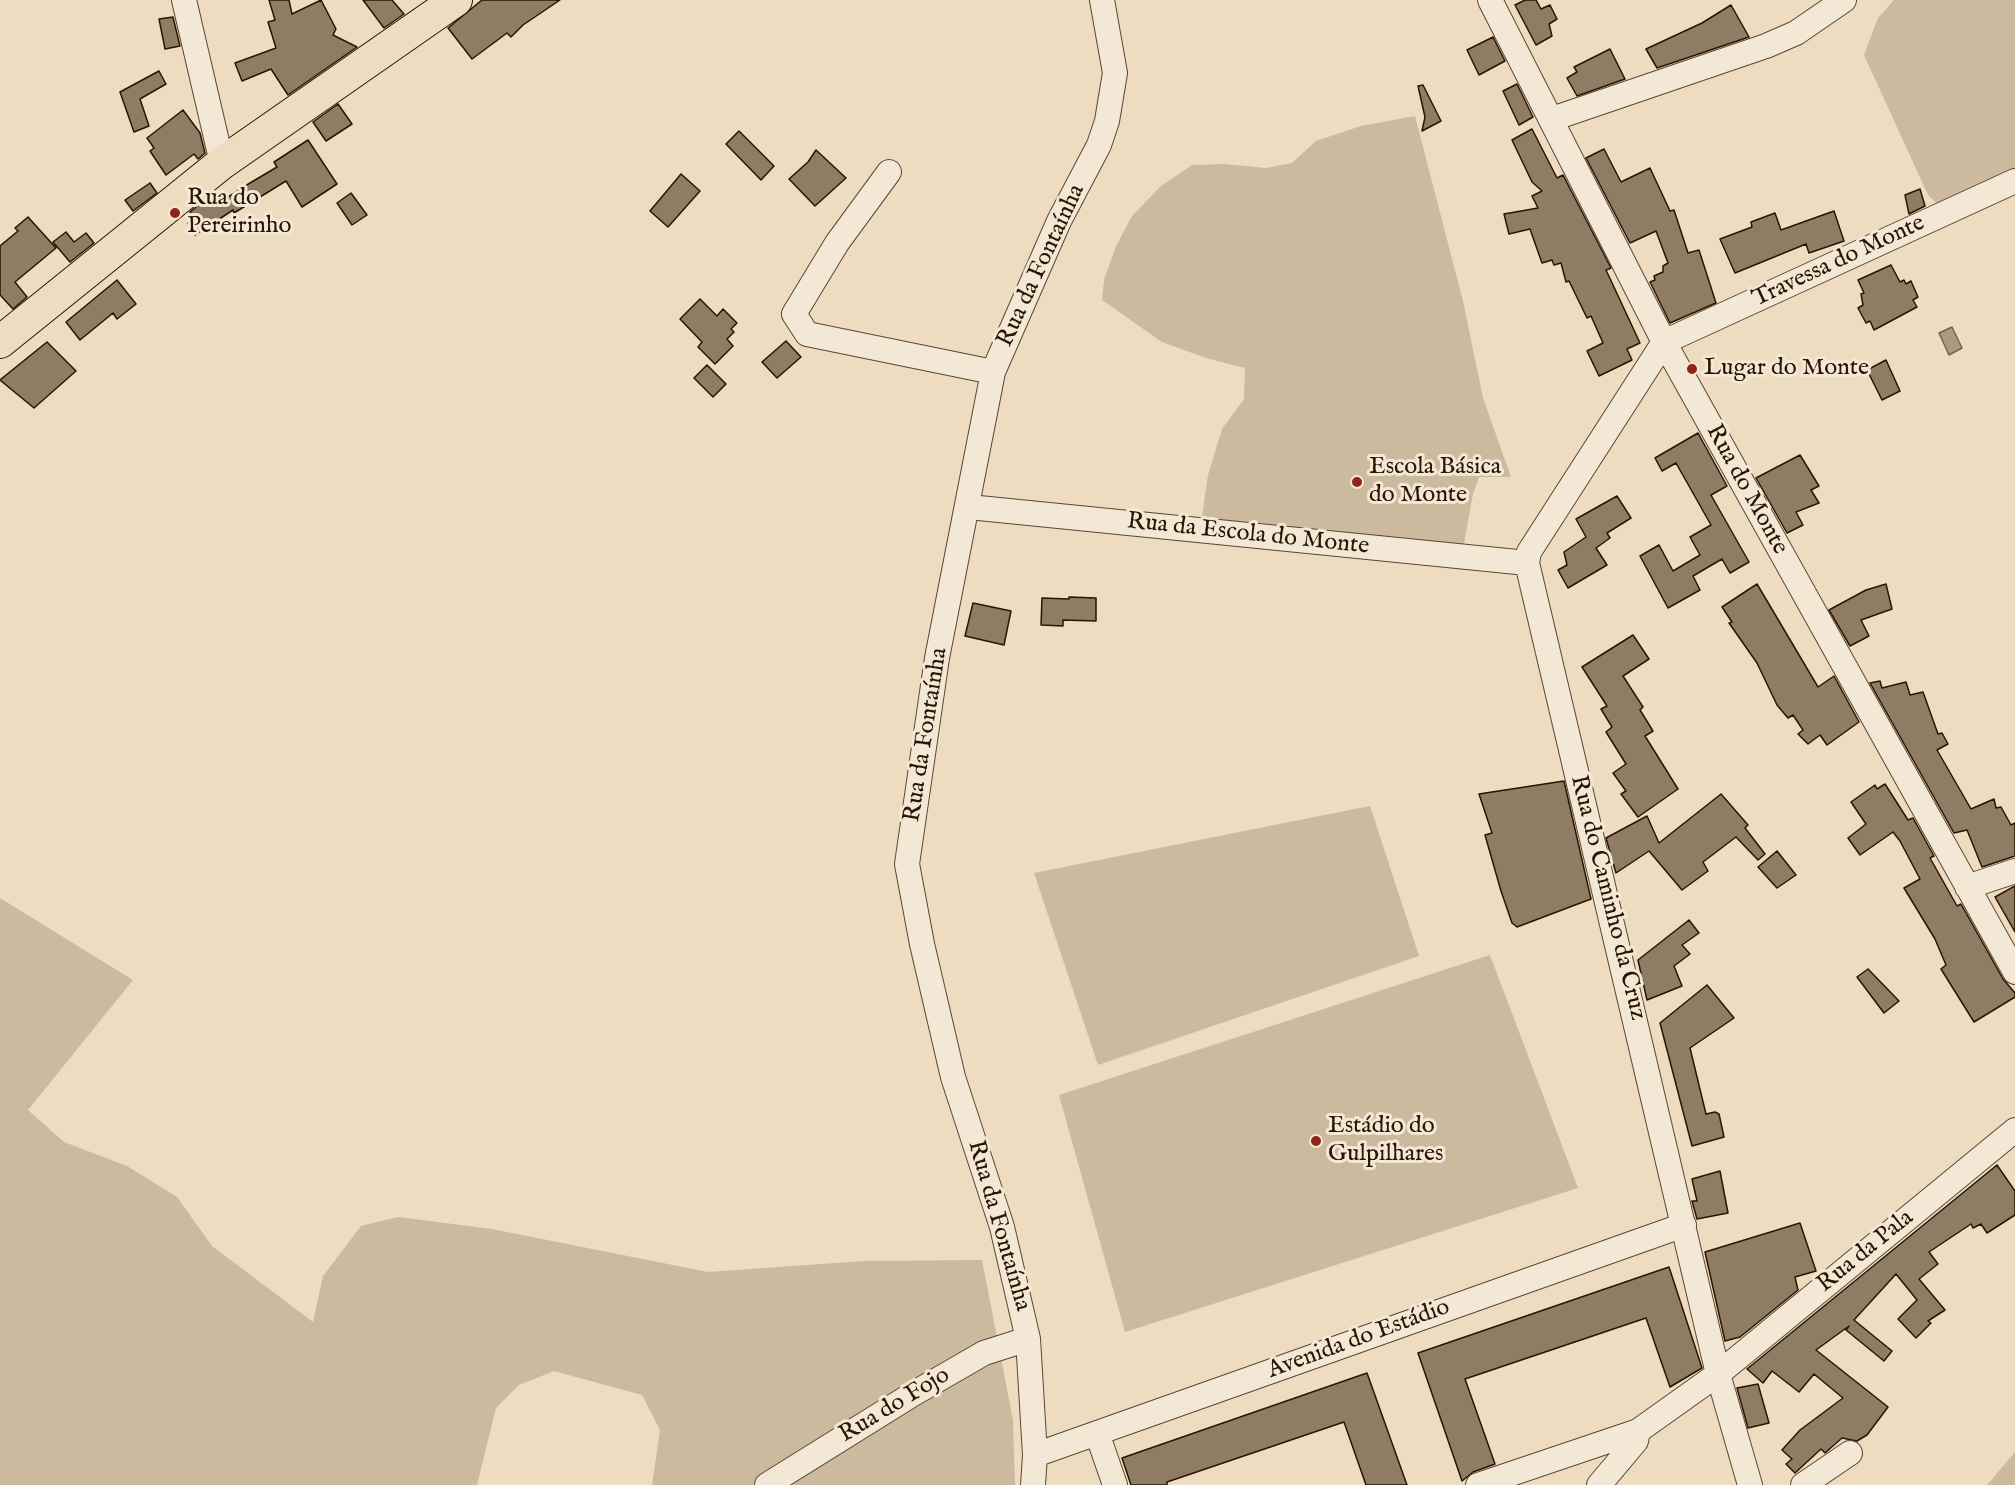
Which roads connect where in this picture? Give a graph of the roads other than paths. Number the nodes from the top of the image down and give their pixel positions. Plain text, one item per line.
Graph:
1 (184, 0) edge
2 (456, 0) edge
3 (1102, 0) edge
4 (1490, 0) edge
5 (1844, 0) edge
6 (1552, 119) junction
7 (222, 164) junction
8 (889, 172) dead end
9 (2015, 182) edge
10 (0, 342) edge
11 (1664, 342) junction
12 (993, 372) junction
13 (969, 507) junction
14 (1527, 563) junction
15 (2015, 871) edge
16 (1967, 887) junction
17 (2015, 972) edge
18 (2015, 1130) edge
19 (1684, 1225) junction
20 (1028, 1339) junction
21 (1718, 1374) junction
22 (1638, 1431) junction
23 (1097, 1433) junction
24 (1850, 1453) dead end
25 (1035, 1455) junction
26 (767, 1485) edge
27 (1033, 1485) edge
28 (1115, 1485) edge
29 (1478, 1485) edge
30 (1599, 1485) edge
31 (1750, 1485) edge
32 (1803, 1485) edge

1 - 7 street
2 - 7 main road
3 - 12 street, Rua da Fontaínha
4 - 6 street, Rua do Monte
5 - 6 street
6 - 11 street, Rua do Monte
7 - 10 main road
8 - 12 street
9 - 11 street, Travessa do Monte
11 - 14 street
11 - 16 street, Rua do Monte
12 - 13 street, Rua da Fontaínha
13 - 14 street, Rua da Escola do Monte
13 - 20 street, Rua da Fontaínha
14 - 19 street, Rua do Caminho da Cruz
15 - 16 street
16 - 17 street, Rua do Monte
18 - 21 street, Rua da Pala
19 - 21 street, Rua do Caminho da Cruz
19 - 23 street, Avenida do Estádio
20 - 25 street, Rua da Fontaínha
20 - 26 street, Rua do Fojo
21 - 22 street, Rua da Pala
21 - 31 street, Rua do Caminho da Cruz
22 - 29 street
22 - 30 street
23 - 25 street, Avenida do Estádio
23 - 28 street
24 - 32 street
25 - 27 street, Rua da Fontaínha

